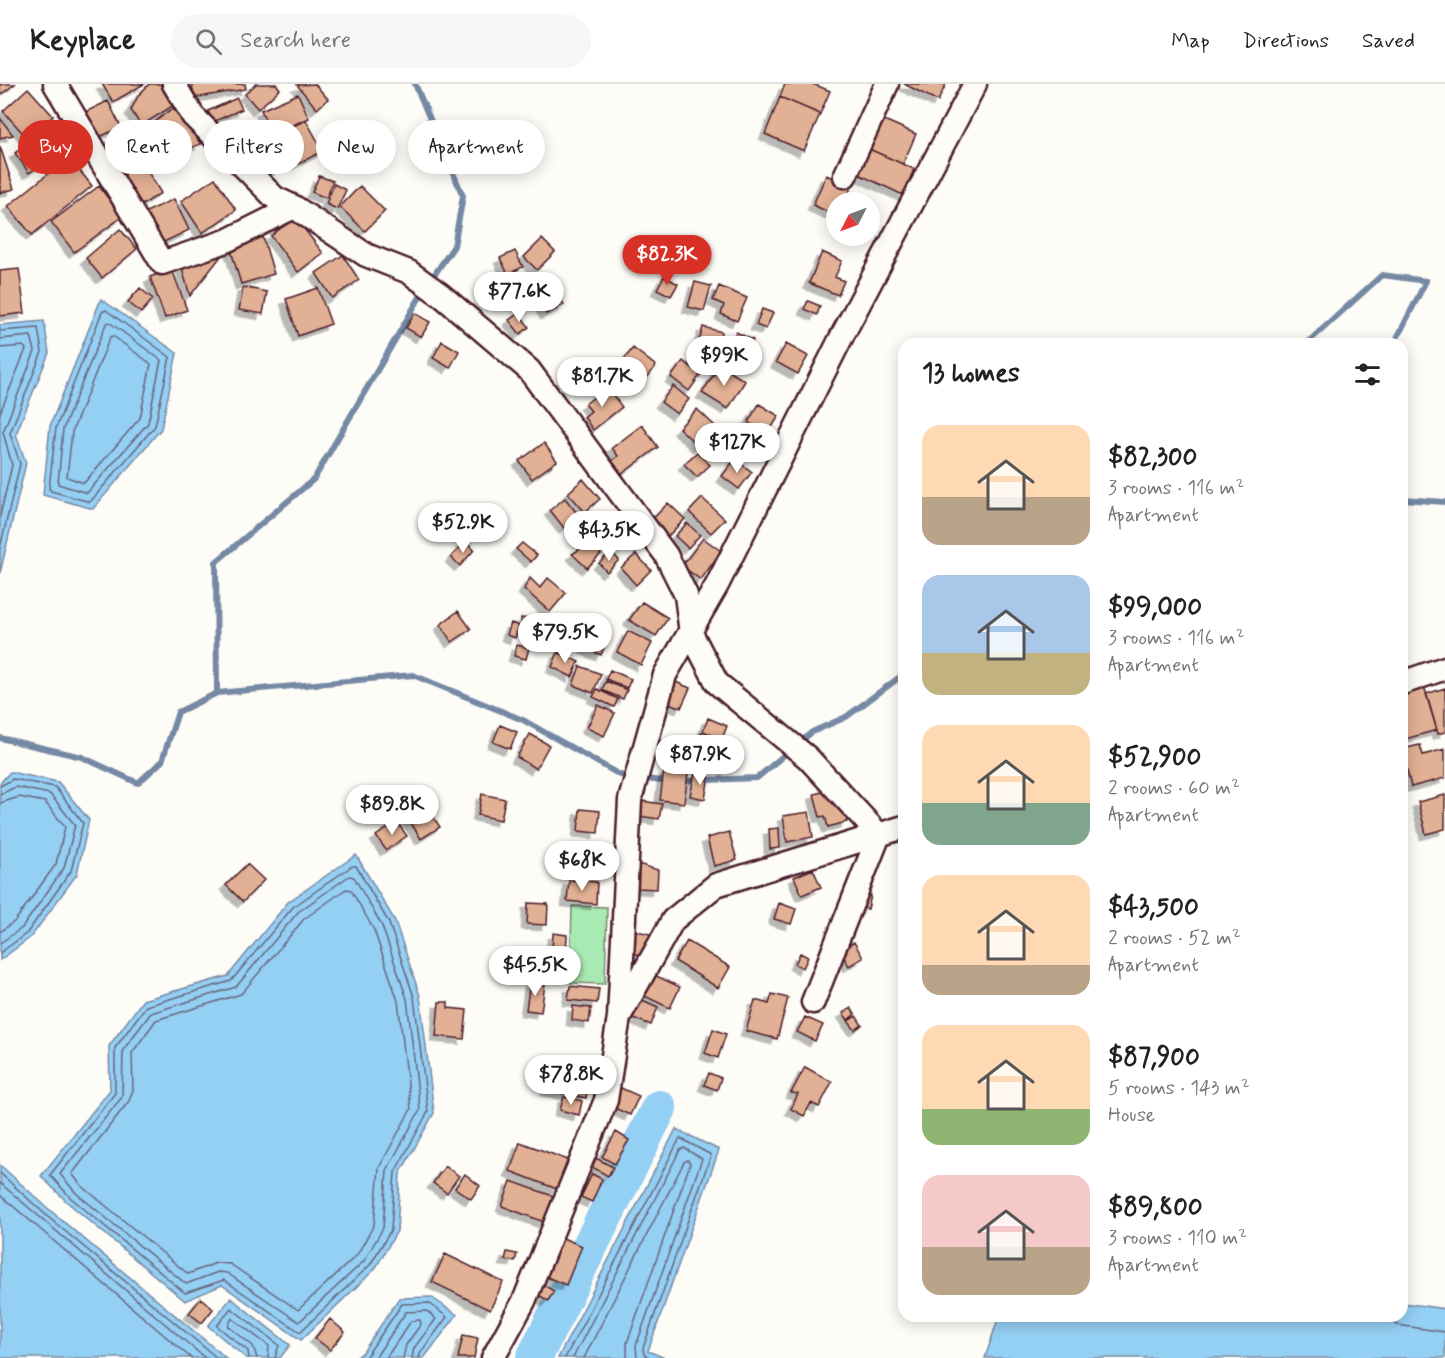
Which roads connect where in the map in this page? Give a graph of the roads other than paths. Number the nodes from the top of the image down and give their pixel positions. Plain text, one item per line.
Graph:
1 (55, 84) edge
2 (174, 84) edge
3 (887, 84) edge
4 (975, 84) edge
5 (845, 176) dead end
6 (294, 207) junction
7 (691, 633) junction
8 (1445, 668) edge
9 (1408, 681) edge
10 (898, 830) edge
11 (879, 835) junction
12 (813, 1002) dead end
13 (619, 1017) junction
14 (494, 1358) edge

1 - 6 street
2 - 6 street
3 - 5 street
4 - 7 street
6 - 7 street
7 - 11 street
7 - 13 street
8 - 9 street
10 - 11 street
11 - 12 street
11 - 13 street
13 - 14 street

